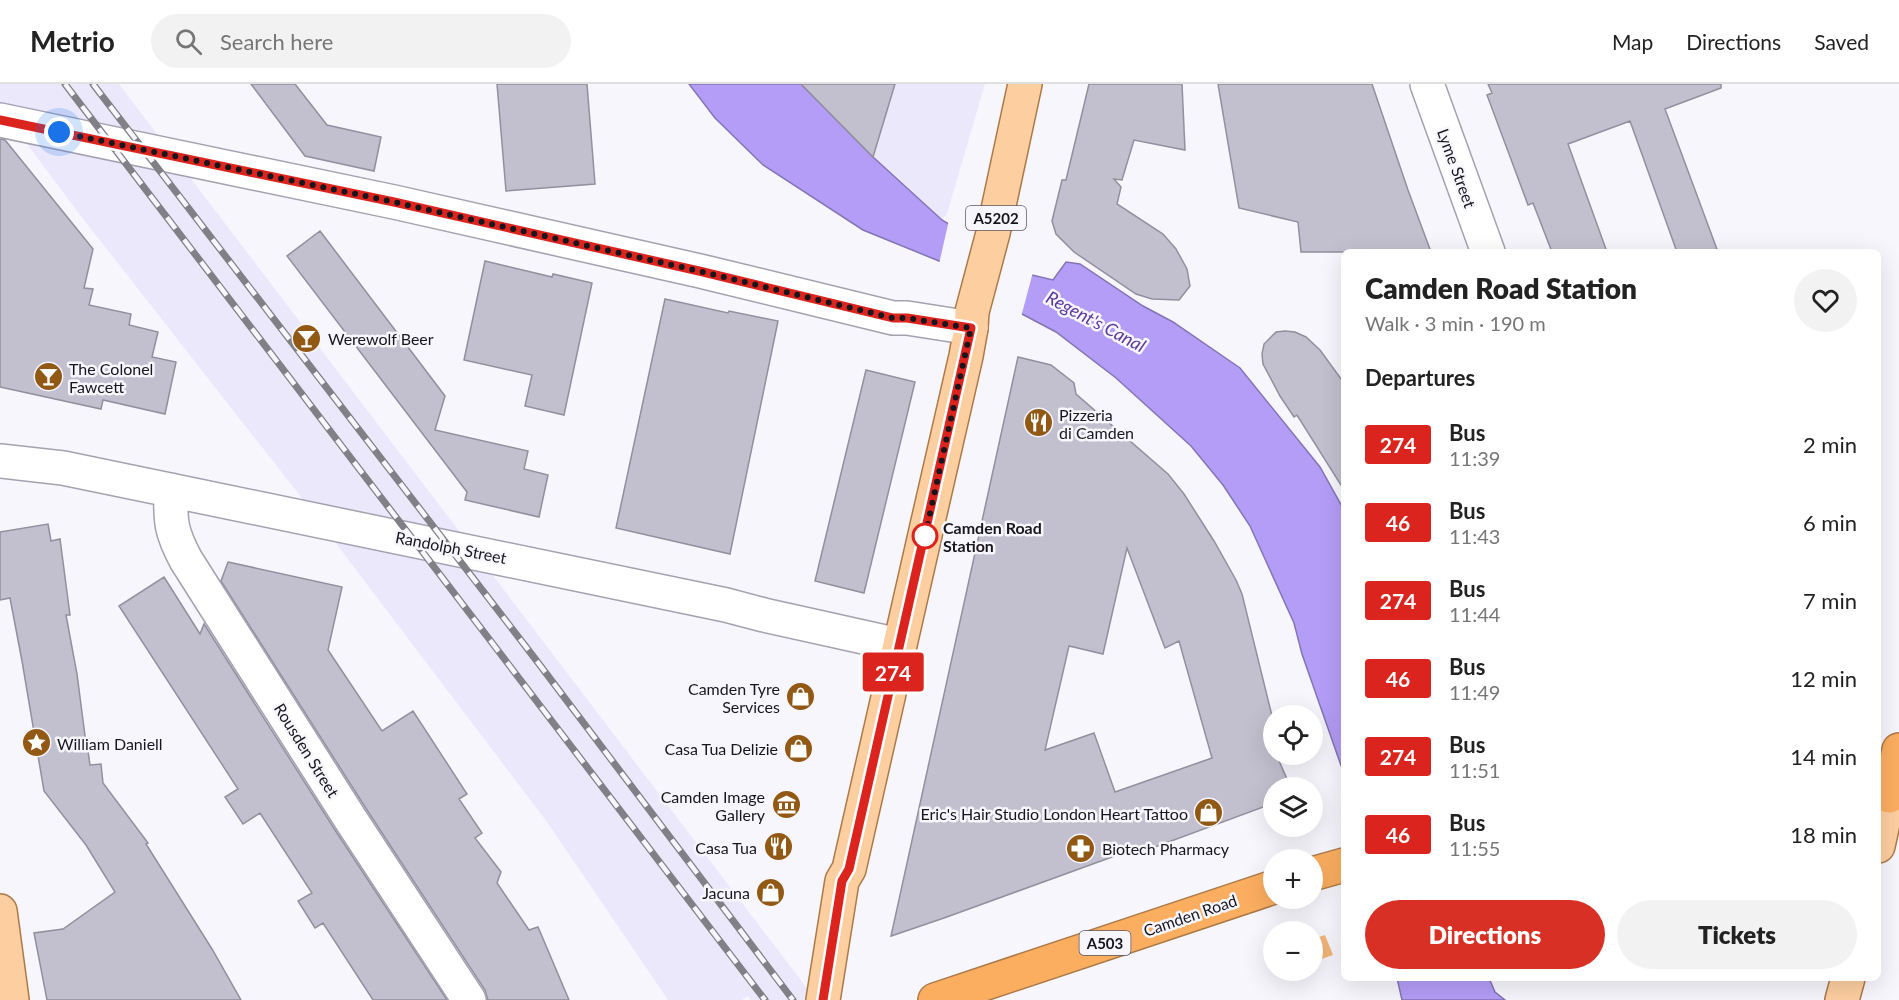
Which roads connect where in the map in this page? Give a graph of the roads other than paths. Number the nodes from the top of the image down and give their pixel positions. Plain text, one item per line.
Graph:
1 (1025, 84) edge
2 (1427, 84) edge
3 (0, 120) edge
4 (1487, 249) edge
5 (971, 320) junction
6 (0, 461) edge
7 (171, 490) junction
8 (899, 645) junction
9 (1899, 750) edge
10 (1889, 796) edge
11 (1881, 832) edge
12 (1341, 866) edge
13 (1323, 871) edge
14 (1263, 891) edge
15 (0, 911) edge
16 (1847, 981) edge
17 (12, 1000) edge
18 (469, 1000) edge
19 (824, 1000) edge
20 (935, 1000) edge
21 (1842, 1000) edge

1 - 5 main road, A5202
2 - 4 street, Lyme Street
3 - 5 street
5 - 8 main road, A5202
6 - 7 street, Randolph Street
7 - 8 street, Randolph Street
7 - 18 street, Rousden Street
8 - 19 main road, A5202
9 - 10 highway
10 - 11 main road
12 - 13 highway
14 - 20 highway, Camden Road / A503
15 - 17 main road
16 - 21 main road

